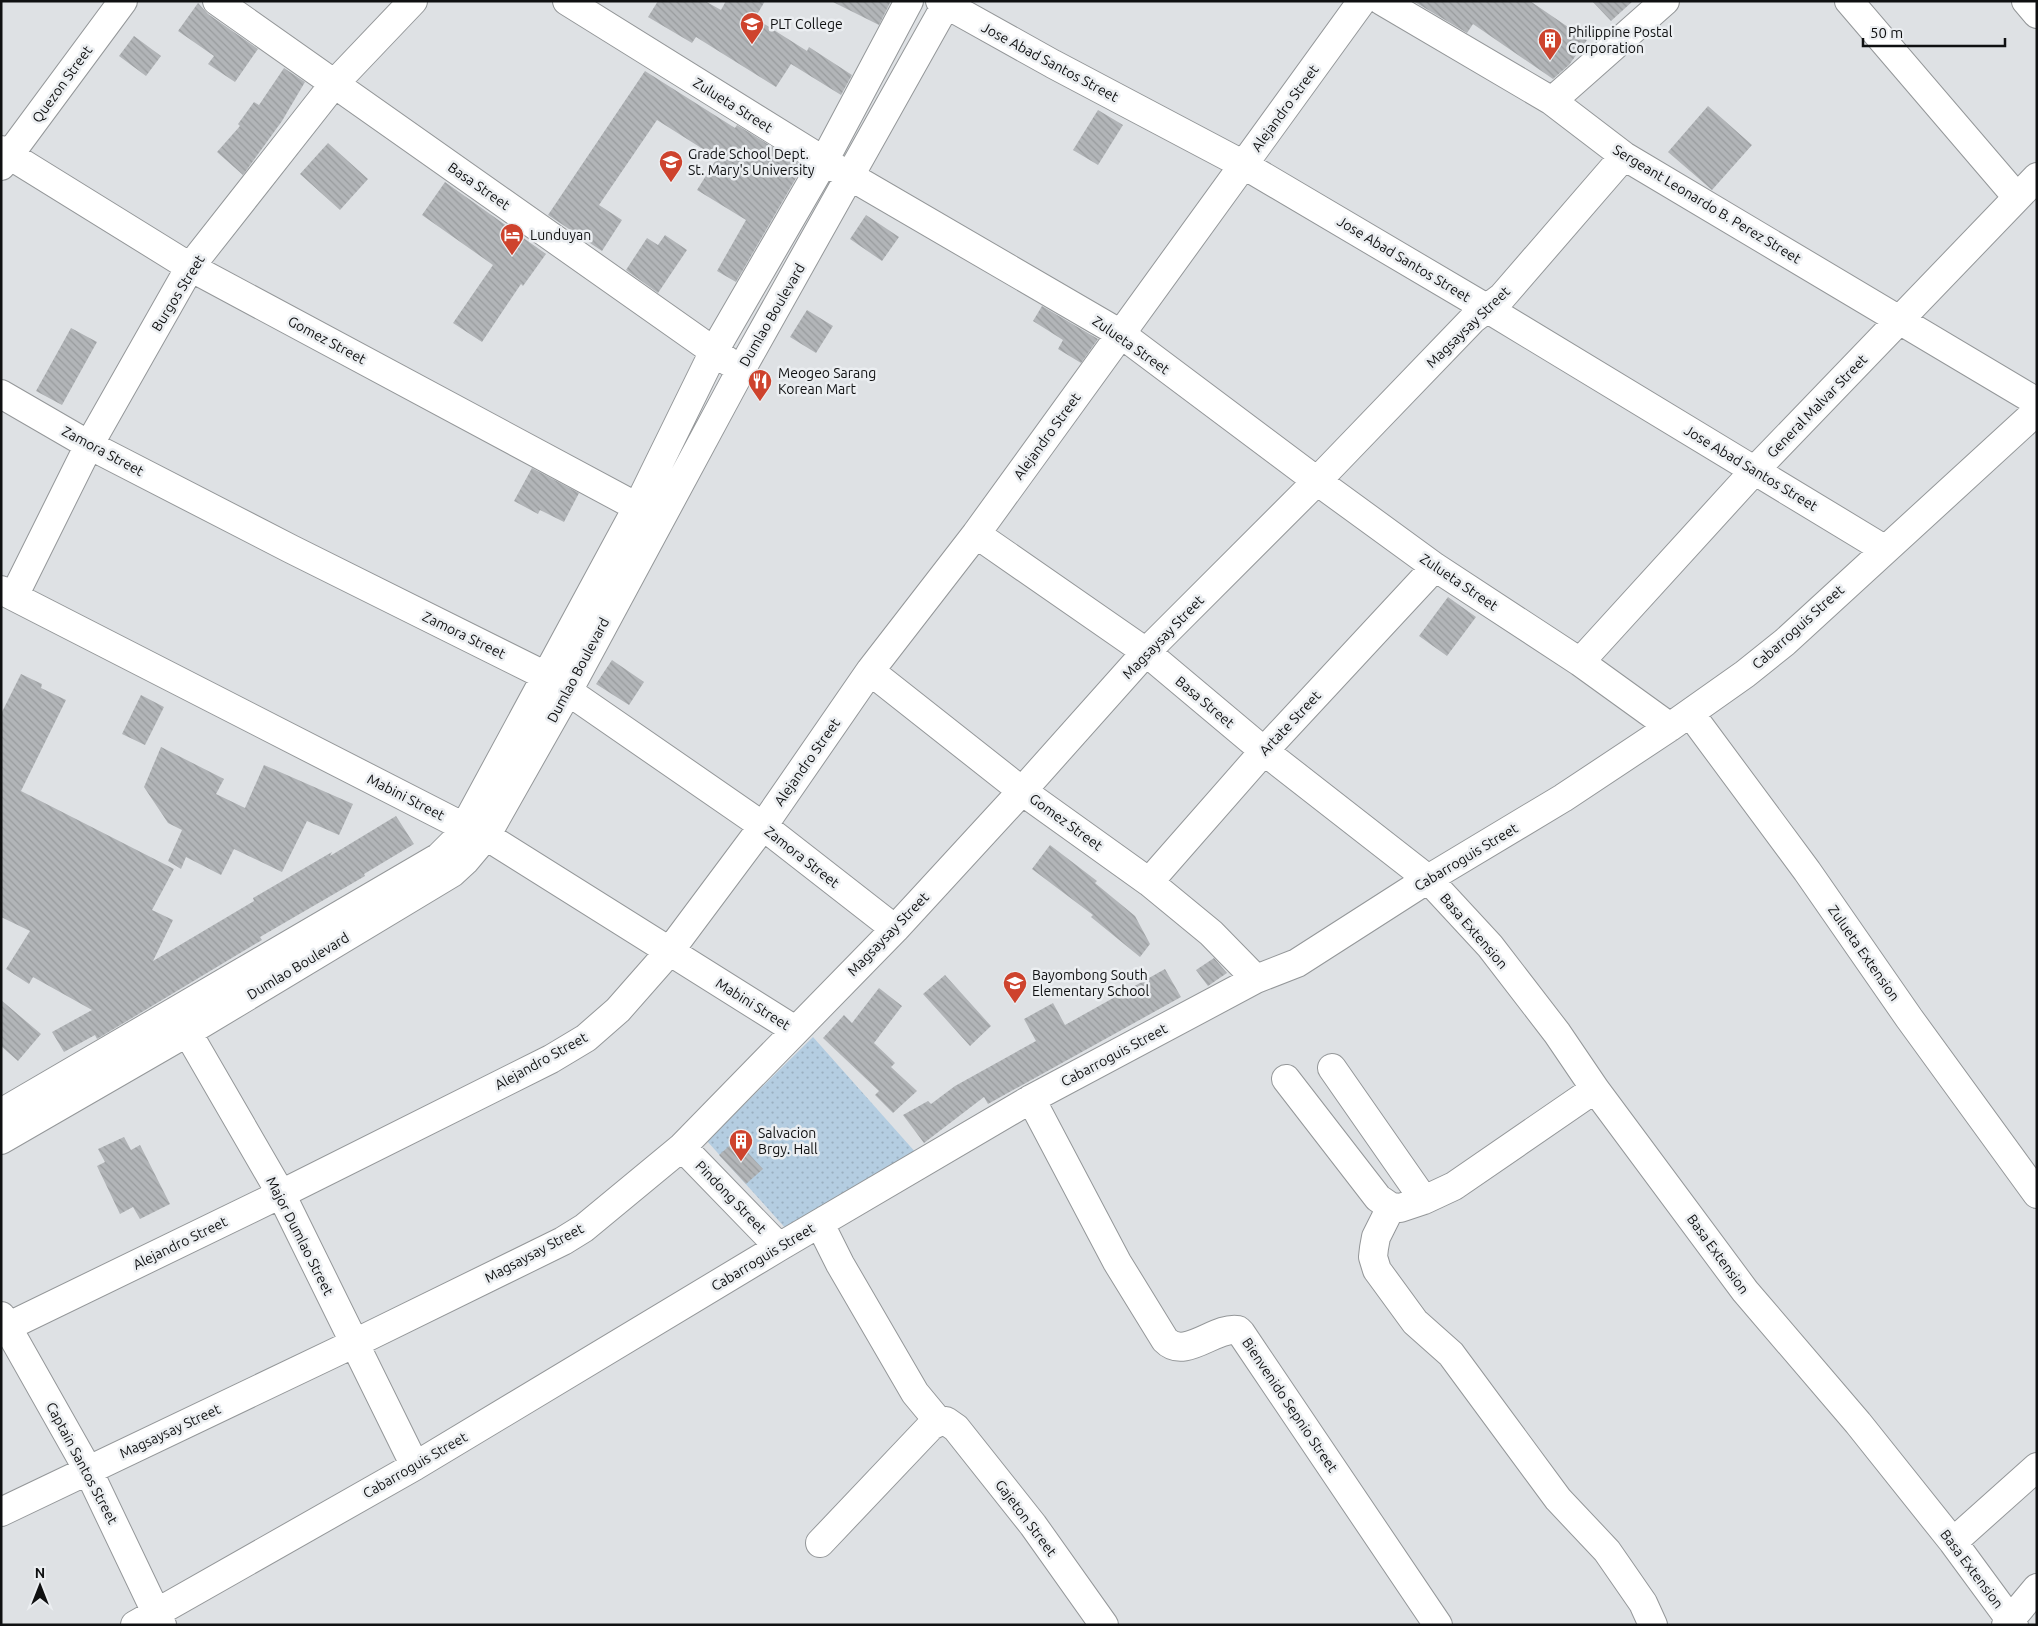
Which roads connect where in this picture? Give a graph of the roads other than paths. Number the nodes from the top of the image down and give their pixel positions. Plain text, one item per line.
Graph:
1 (123, 1) edge
2 (217, 1) edge
3 (413, 1) edge
4 (567, 1) edge
5 (909, 1) edge
6 (1362, 1) edge
7 (1382, 1) edge
8 (1665, 1) edge
9 (1849, 1) edge
10 (2026, 1) edge
11 (945, 3) edge
12 (2037, 14) edge
13 (334, 84) junction
14 (1552, 101) junction
15 (1624, 156) junction
16 (4, 157) edge
17 (824, 161) junction
18 (1244, 165) junction
19 (851, 176) junction
20 (2037, 177) edge
21 (2016, 196) junction
22 (190, 267) junction
23 (1488, 309) junction
24 (1900, 320) junction
25 (1121, 334) junction
26 (714, 351) junction
27 (741, 370) junction
28 (1, 394) edge
29 (2037, 402) edge
30 (2037, 411) edge
31 (89, 445) junction
32 (1755, 470) junction
33 (1317, 481) junction
34 (648, 513) junction
35 (976, 534) junction
36 (1884, 549) junction
37 (1435, 567) junction
38 (8, 593) edge
39 (1146, 652) junction
40 (1580, 662) junction
41 (870, 671) junction
42 (557, 683) junction
43 (1680, 720) junction
44 (1264, 751) junction
45 (1022, 791) junction
46 (763, 826) junction
47 (476, 832) junction
48 (1428, 879) junction
49 (1149, 882) junction
50 (895, 929) junction
51 (669, 952) junction
52 (1256, 979) junction
53 (182, 1022) junction
54 (795, 1030) junction
55 (1332, 1068) dead end
56 (1286, 1080) dead end
57 (1595, 1089) junction
58 (1031, 1099) junction
59 (1, 1113) edge
60 (1, 1140) edge
61 (682, 1147) junction
62 (281, 1194) junction
63 (2037, 1194) edge
64 (1424, 1200) junction
65 (1391, 1207) junction
66 (820, 1224) junction
67 (779, 1247) junction
68 (4, 1322) edge
69 (355, 1343) junction
70 (939, 1422) junction
71 (415, 1466) junction
72 (2037, 1468) edge
73 (88, 1470) junction
74 (1, 1512) edge
75 (1953, 1542) junction
76 (820, 1543) dead end
77 (2037, 1588) edge
78 (151, 1621) edge
79 (2010, 1623) edge
80 (1104, 1625) edge
81 (1438, 1625) edge
82 (1654, 1625) edge

1 - 16 street, Quezon Street
2 - 13 street, Basa Street
3 - 13 street, Burgos Street
4 - 17 street, Zulueta Street
5 - 17 street, Dumlao Boulevard
6 - 18 street, Alejandro Street
7 - 14 street, Sergeant Leonardo B. Perez Street
8 - 14 street
9 - 21 street
10 - 12 street
11 - 18 street, Jose Abad Santos Street
11 - 19 street, Dumlao Boulevard
13 - 22 street, Burgos Street
13 - 26 street, Basa Street
14 - 15 street, Sergeant Leonardo B. Perez Street
15 - 23 street, Magsaysay Street
15 - 24 street, Sergeant Leonardo B. Perez Street
16 - 22 street, Gomez Street
17 - 19 street, Zulueta Street
17 - 26 street, Dumlao Boulevard
18 - 23 street, Jose Abad Santos Street
18 - 25 street, Alejandro Street
19 - 25 street, Zulueta Street
19 - 27 street, Dumlao Boulevard
20 - 21 street, General Malvar Street
21 - 24 street, General Malvar Street
22 - 31 street, Burgos Street
22 - 34 street, Gomez Street
23 - 32 street, Jose Abad Santos Street
23 - 33 street, Magsaysay Street
24 - 29 street, Sergeant Leonardo B. Perez Street
24 - 32 street, General Malvar Street
25 - 33 street, Zulueta Street
25 - 35 street, Alejandro Street
26 - 27 street, Basa Street
26 - 34 street, Dumlao Boulevard
27 - 34 street, Dumlao Boulevard
28 - 31 street, Zamora Street
30 - 36 street, Cabarroguis Street
31 - 38 street, Burgos Street
31 - 42 street, Zamora Street
32 - 36 street, Jose Abad Santos Street
32 - 40 street, General Malvar Street
33 - 37 street, Zulueta Street
33 - 39 street, Magsaysay Street
34 - 42 street, Dumlao Boulevard
35 - 39 street, Basa Street
35 - 41 street, Alejandro Street
36 - 43 street, Cabarroguis Street
37 - 40 street, Zulueta Street
37 - 44 street, Artate Street
38 - 47 street, Mabini Street
39 - 44 street, Basa Street
39 - 45 street, Magsaysay Street
40 - 43 street, Zulueta Street
41 - 45 street, Gomez Street
41 - 46 street, Alejandro Street
42 - 46 street, Zamora Street
42 - 47 street, Dumlao Boulevard
43 - 48 street, Cabarroguis Street
43 - 63 street, Zulueta Extension
44 - 48 street, Basa Street
44 - 49 street, Artate Street
45 - 49 street, Gomez Street
45 - 50 street, Magsaysay Street
46 - 50 street, Zamora Street
46 - 51 street, Alejandro Street
47 - 51 street, Mabini Street
47 - 53 street, Dumlao Boulevard
48 - 52 street, Cabarroguis Street
48 - 57 street, Basa Extension
49 - 52 street, Gomez Street
50 - 54 street, Magsaysay Street
51 - 54 street, Mabini Street
51 - 62 street, Alejandro Street
52 - 58 street, Cabarroguis Street
53 - 59 street, Dumlao Boulevard
53 - 60 street, Dumlao Boulevard
53 - 62 street, Major Dumlao Street
54 - 61 street, Magsaysay Street
55 - 64 street
56 - 65 street
57 - 64 street
57 - 75 street, Basa Extension
58 - 66 street, Cabarroguis Street
58 - 81 street, Bienvenido Sepnio Street
61 - 67 street, Pindong Street
61 - 69 street, Magsaysay Street
62 - 68 street, Alejandro Street
62 - 69 street, Major Dumlao Street
64 - 65 street
65 - 82 street
66 - 67 street, Cabarroguis Street
66 - 70 street, Gajeton Street
67 - 71 street, Cabarroguis Street
68 - 73 street, Captain Santos Street
69 - 71 street, Major Dumlao Street
69 - 73 street, Magsaysay Street
70 - 76 street
70 - 80 street, Gajeton Street
71 - 78 street, Cabarroguis Street
72 - 75 street
73 - 74 street, Magsaysay Street
73 - 78 street, Captain Santos Street
75 - 79 street, Basa Extension
77 - 79 street

